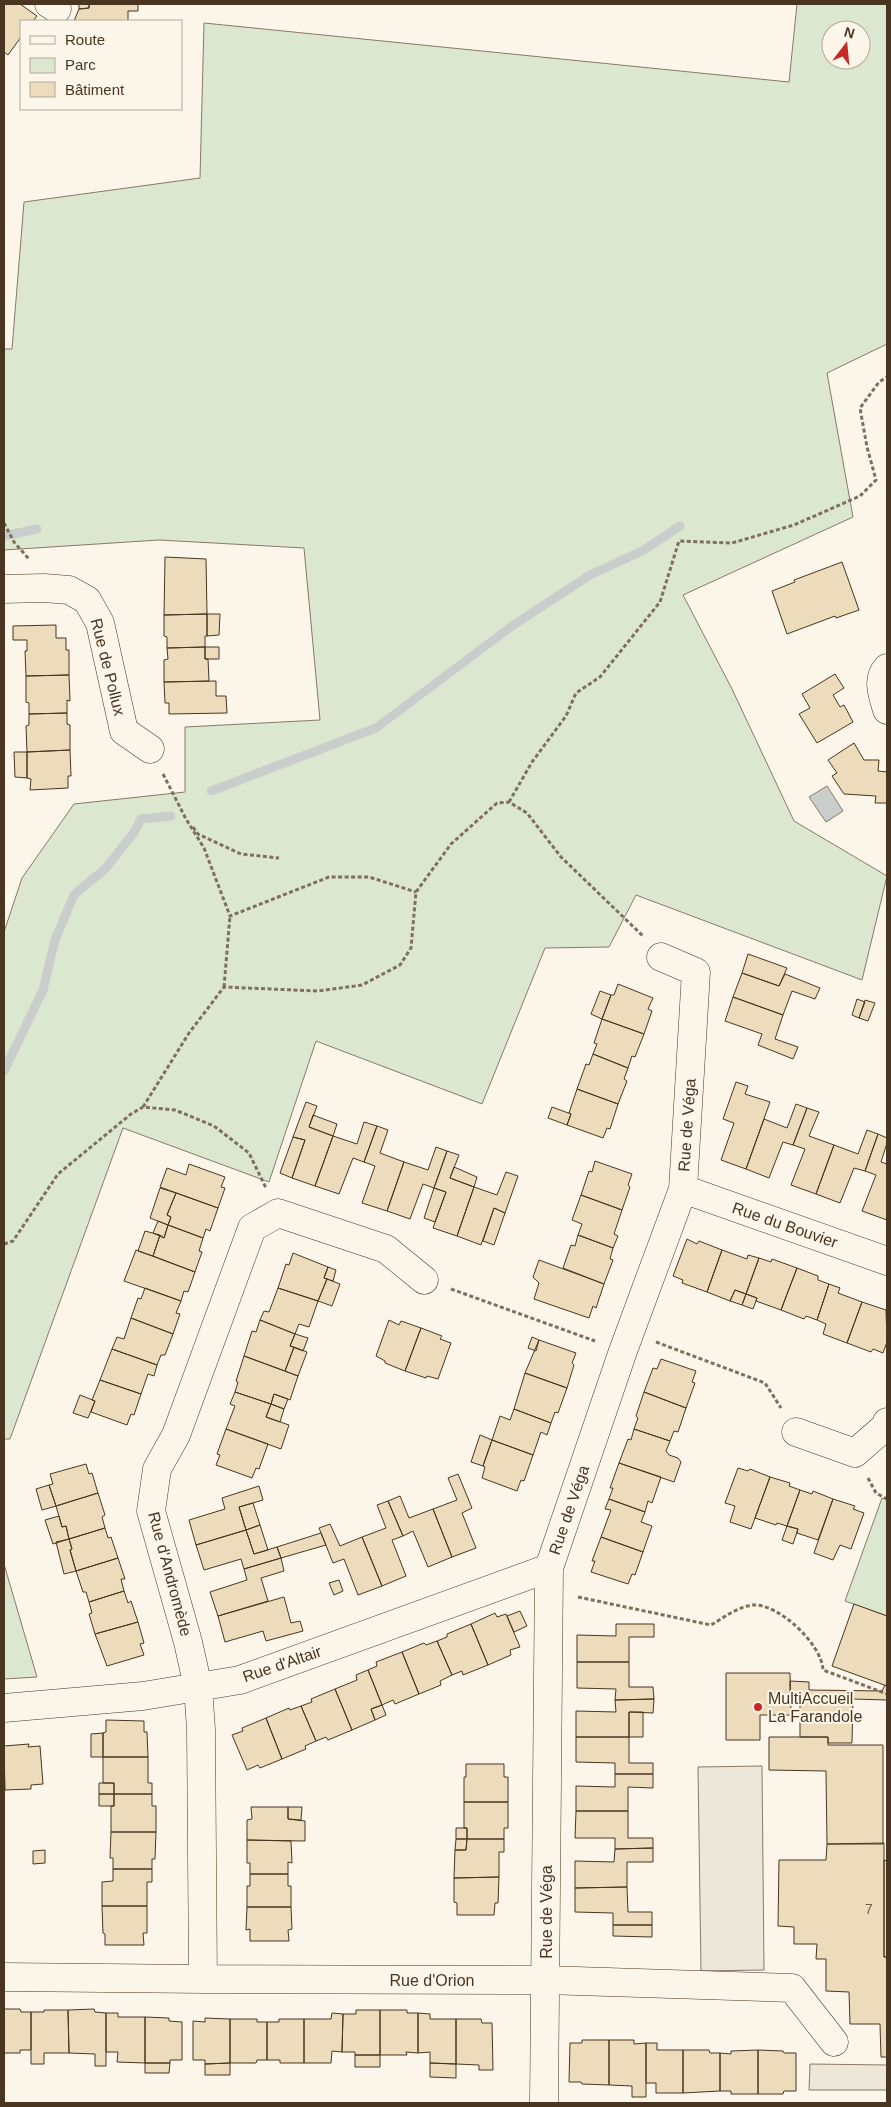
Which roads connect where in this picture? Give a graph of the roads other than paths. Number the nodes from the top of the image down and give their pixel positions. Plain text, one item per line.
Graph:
1 (4, 589) edge
2 (887, 668) edge
3 (887, 710) edge
4 (150, 749) road end
5 (661, 957) road end
6 (682, 1189) junction
7 (887, 1261) edge
8 (424, 1280) road end
9 (887, 1422) edge
10 (796, 1432) road end
11 (549, 1579) junction
12 (198, 1688) junction
13 (4, 1708) edge
14 (4, 1977) edge
15 (203, 1979) junction
16 (546, 1980) junction
17 (834, 2042) dead end
18 (544, 2103) edge

1 - 4 street, Rue de Pollux
2 - 3 street
5 - 6 street, Rue de Véga
6 - 7 street, Rue du Bouvier
6 - 11 street, Rue de Véga
8 - 12 street, Rue d'Andromède
9 - 10 street
11 - 12 street, Rue d'Altair
11 - 16 street, Rue de Véga
12 - 13 street, Rue d'Altair
12 - 15 street, Rue d'Andromède
14 - 15 street, Rue d'Orion
15 - 16 street, Rue d'Orion
16 - 17 street, Rue d'Orion
16 - 18 street, Rue de Véga

